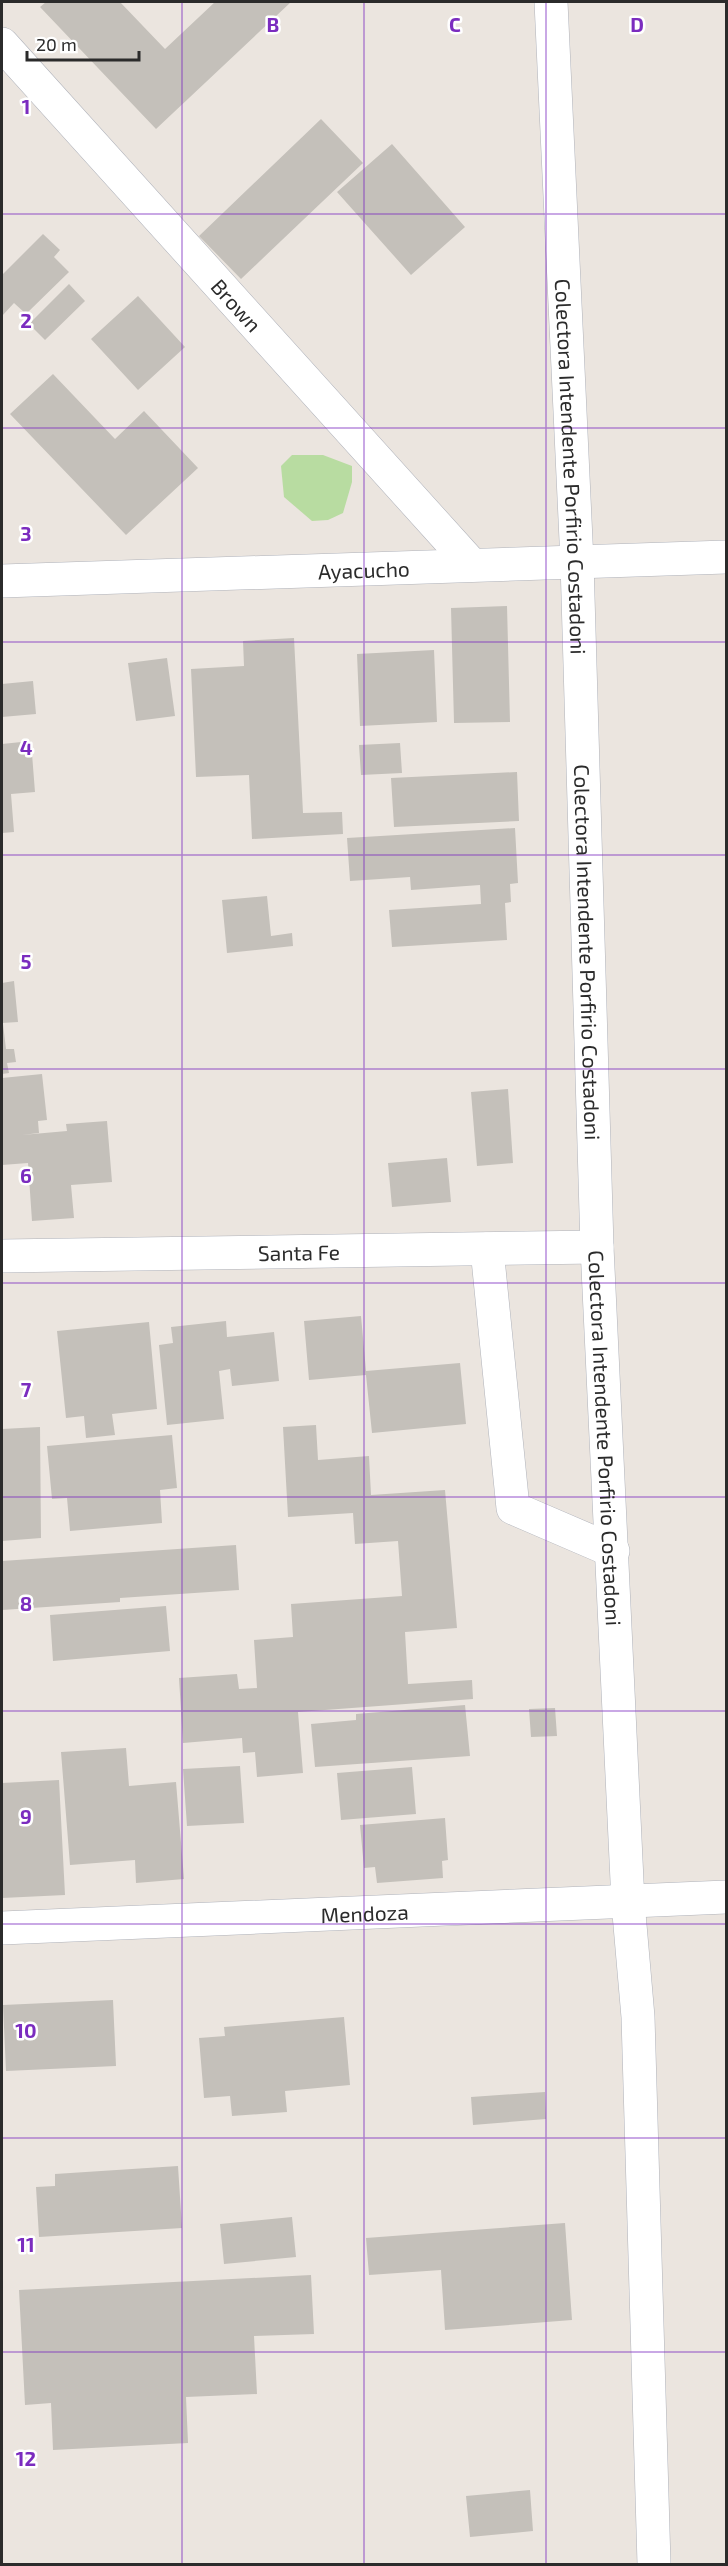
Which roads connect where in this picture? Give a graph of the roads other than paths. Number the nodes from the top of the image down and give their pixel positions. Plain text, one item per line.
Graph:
1 (551, 2) edge
2 (2, 44) edge
3 (726, 557) edge
4 (576, 562) junction
5 (471, 565) junction
6 (2, 581) edge
7 (597, 1246) junction
8 (487, 1249) junction
9 (2, 1256) edge
10 (614, 1551) junction
11 (726, 1897) edge
12 (628, 1902) junction
13 (2, 1928) edge
14 (654, 2565) edge

1 - 4 street, Colectora Intendente Porfirio Costadoni
2 - 5 street, Brown
3 - 4 street, Ayacucho
4 - 5 street, Ayacucho
4 - 7 street, Colectora Intendente Porfirio Costadoni
5 - 6 street, Ayacucho
7 - 8 street, Santa Fe
7 - 10 street, Colectora Intendente Porfirio Costadoni
8 - 9 street, Santa Fe
8 - 10 street
10 - 12 street, Colectora Intendente Porfirio Costadoni
11 - 12 street, Mendoza
12 - 13 street, Mendoza
12 - 14 street, Colectora Intendente Porfirio Costadoni

